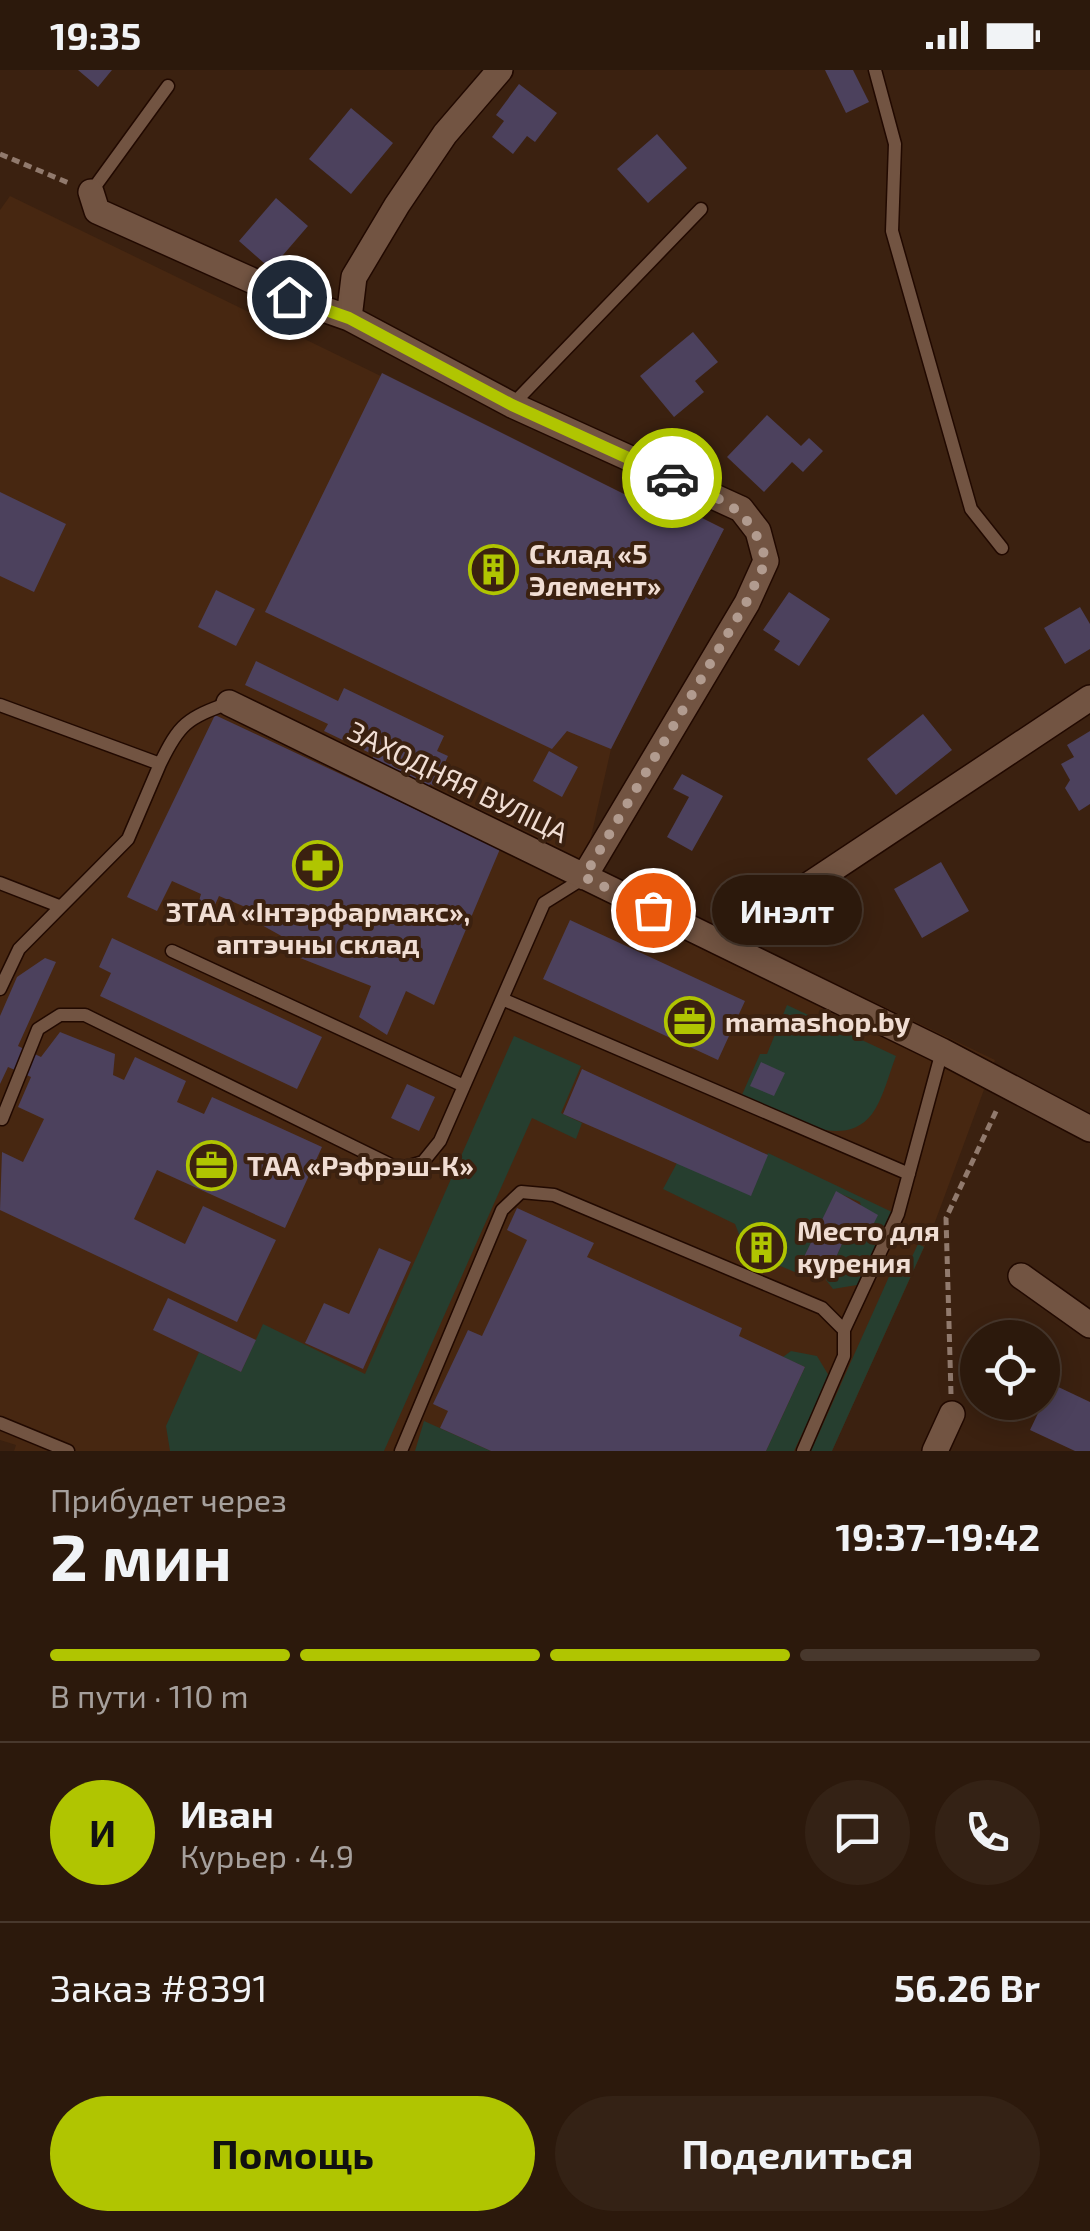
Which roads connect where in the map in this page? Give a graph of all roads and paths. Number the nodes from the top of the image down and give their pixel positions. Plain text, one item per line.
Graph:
1 (500, 70) edge
2 (875, 70) edge
3 (168, 86) dead end
4 (0, 154) edge
5 (91, 192) junction
6 (701, 209) dead end
7 (349, 318) junction
8 (512, 405) junction
9 (1002, 548) dead end
10 (1090, 698) edge
11 (230, 703) joint
12 (0, 705) edge
13 (160, 764) junction
14 (584, 877) junction
15 (0, 883) edge
16 (60, 906) junction
17 (722, 942) junction
18 (172, 951) dead end
19 (0, 989) edge
20 (502, 999) junction
21 (942, 1050) junction
22 (464, 1086) junction
23 (1008, 1086) junction
24 (2, 1119) edge
25 (1090, 1129) edge
26 (908, 1174) junction
27 (1021, 1276) dead end
28 (1090, 1325) edge
29 (844, 1330) junction
30 (952, 1414) joint
31 (0, 1423) edge
32 (68, 1451) edge
33 (402, 1451) edge
34 (803, 1451) edge
35 (936, 1451) edge

1 - 7 street
2 - 9 lane
3 - 5 lane
4 - 5 path
5 - 7 street
6 - 8 lane
7 - 8 street
8 - 14 street
10 - 17 street
11 - 13 lane
11 - 14 street, ЗАХОДНЯЯ ВУЛІЦА
12 - 13 lane
13 - 16 lane
14 - 17 street, ЗАХОДНЯЯ ВУЛІЦА
14 - 20 lane
15 - 16 lane
16 - 19 lane
17 - 21 street, ЗАХОДНЯЯ ВУЛІЦА
18 - 22 lane
20 - 22 lane
20 - 26 lane
21 - 23 street, ЗАХОДНЯЯ ВУЛІЦА
21 - 26 lane
22 - 24 lane
23 - 25 street, ЗАХОДНЯЯ ВУЛІЦА
23 - 30 path
26 - 29 lane
27 - 28 street
29 - 33 lane
29 - 34 lane
30 - 35 street
31 - 32 lane

